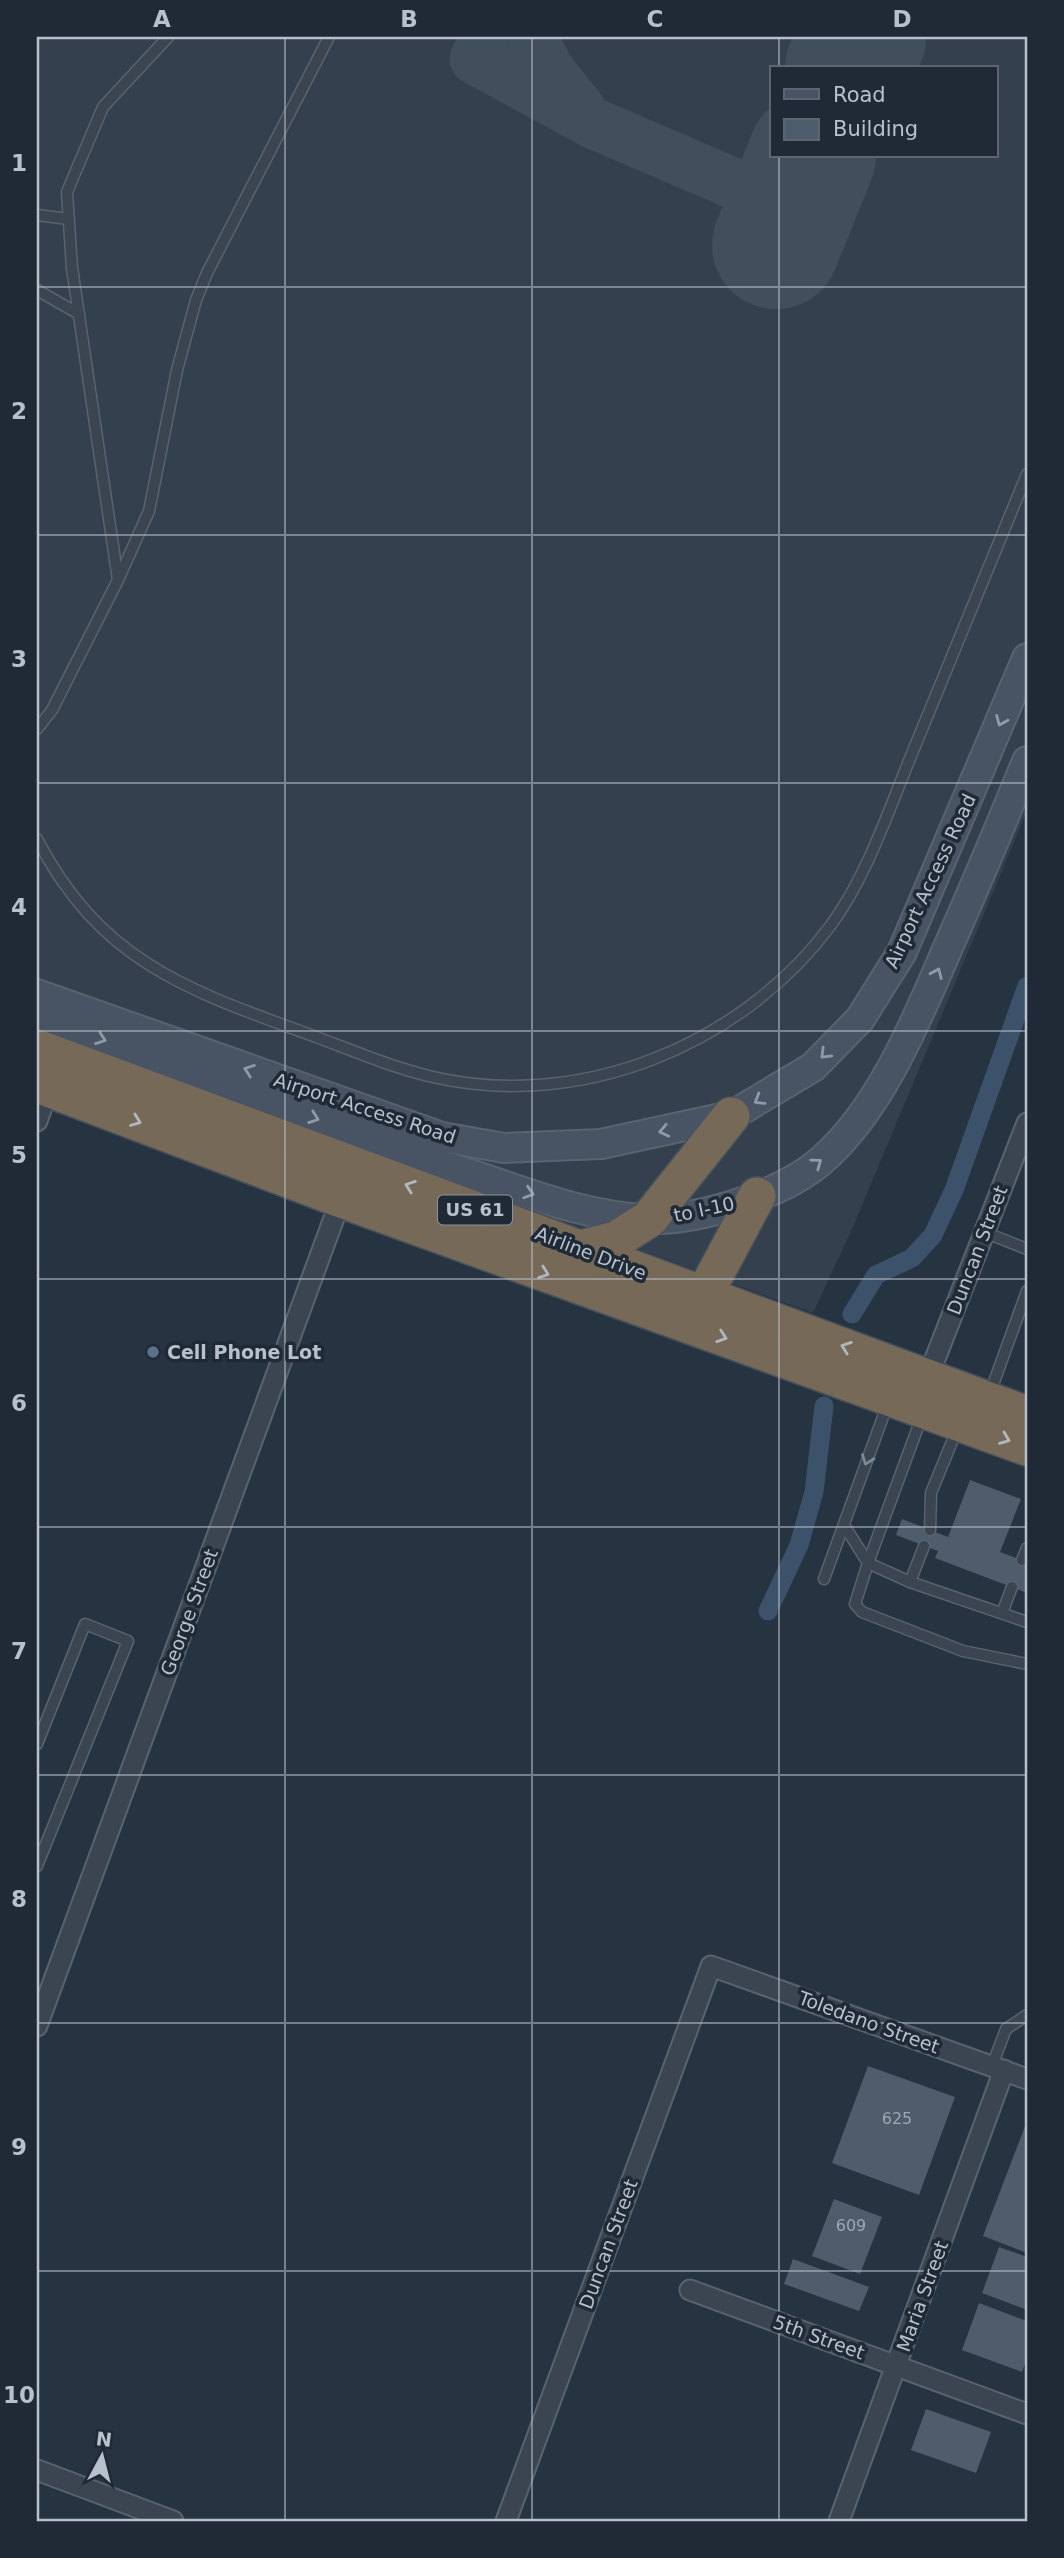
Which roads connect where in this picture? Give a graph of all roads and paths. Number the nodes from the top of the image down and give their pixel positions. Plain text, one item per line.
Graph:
1 (168, 37) edge
2 (329, 37) edge
3 (37, 215) edge
4 (68, 219) junction
5 (37, 290) edge
6 (79, 314) junction
7 (1027, 474) edge
8 (118, 580) junction
9 (1027, 658) edge
10 (37, 729) edge
11 (1027, 761) edge
12 (37, 839) edge
13 (37, 994) edge
14 (37, 1016) edge
15 (44, 1079) edge
16 (731, 1116) junction
17 (1027, 1123) edge
18 (757, 1196) junction
19 (341, 1199) junction
20 (649, 1219) junction
21 (984, 1232) junction
22 (730, 1246) junction
23 (581, 1249) junction
24 (1027, 1249) edge
25 (1027, 1291) edge
26 (704, 1296) junction
27 (658, 1314) junction
28 (777, 1322) junction
29 (926, 1393) junction
30 (890, 1396) junction
31 (973, 1411) junction
32 (1027, 1415) edge
33 (1027, 1447) edge
34 (844, 1525) junction
35 (930, 1530) dead end
36 (925, 1545) dead end
37 (1027, 1548) edge
38 (1023, 1560) dead end
39 (868, 1563) junction
40 (824, 1579) dead end
41 (909, 1582) junction
42 (1012, 1587) dead end
43 (1002, 1613) junction
44 (1027, 1622) edge
45 (1027, 1664) edge
46 (42, 1716) edge
47 (37, 1744) edge
48 (37, 1866) edge
49 (711, 1966) joint
50 (1027, 2015) edge
51 (37, 2026) edge
52 (998, 2068) junction
53 (1027, 2079) edge
54 (690, 2290) dead end
55 (896, 2365) junction
56 (1027, 2414) edge
57 (37, 2470) edge
58 (173, 2521) edge
59 (506, 2521) edge
60 (839, 2521) edge

1 - 4 lane
2 - 8 lane
3 - 4 lane
4 - 6 lane
5 - 6 lane
6 - 8 lane
7 - 12 lane
8 - 10 lane
9 -> 16 street, Airport Access Road
18 -> 11 street, Airport Access Road
16 -> 13 street, Airport Access Road
14 -> 20 street, Airport Access Road
15 -> 19 highway, Airline Drive / US 61
23 -> 15 highway, Airline Drive / US 61
16 - 20 highway
17 - 21 street, Duncan Street
18 - 20 street, to I-10
18 - 22 highway
19 -> 27 highway, Airline Drive / US 61
19 - 51 street, George Street
20 - 23 highway
21 - 24 lane
21 - 29 street, Duncan Street
22 - 26 highway
22 - 28 highway
23 - 26 highway, Airline Drive / US 61
25 - 31 lane
26 - 27 highway
26 - 28 highway, Airline Drive / US 61
27 -> 30 highway, Airline Drive / US 61
29 -> 28 highway, Airline Drive / US 61
29 - 30 highway, Airline Drive / US 61
29 - 31 highway, Airline Drive / US 61
29 - 39 lane
30 -> 34 lane
31 - 32 highway, Airline Drive / US 61
31 -> 33 highway, Airline Drive / US 61
31 - 35 lane
34 - 39 lane
34 - 40 lane
36 - 41 lane
37 - 38 lane
39 - 41 lane
39 - 45 lane
41 - 43 lane
42 - 43 lane
43 - 44 lane
46 - 47 lane
46 - 48 lane
49 - 52 street, Toledano Street
49 - 59 street, Duncan Street
50 - 52 lane
52 - 53 street, Toledano Street
52 - 55 street, Maria Street
54 - 55 street, 5th Street
55 - 56 street, 5th Street
55 - 60 street, Maria Street
57 - 58 street

